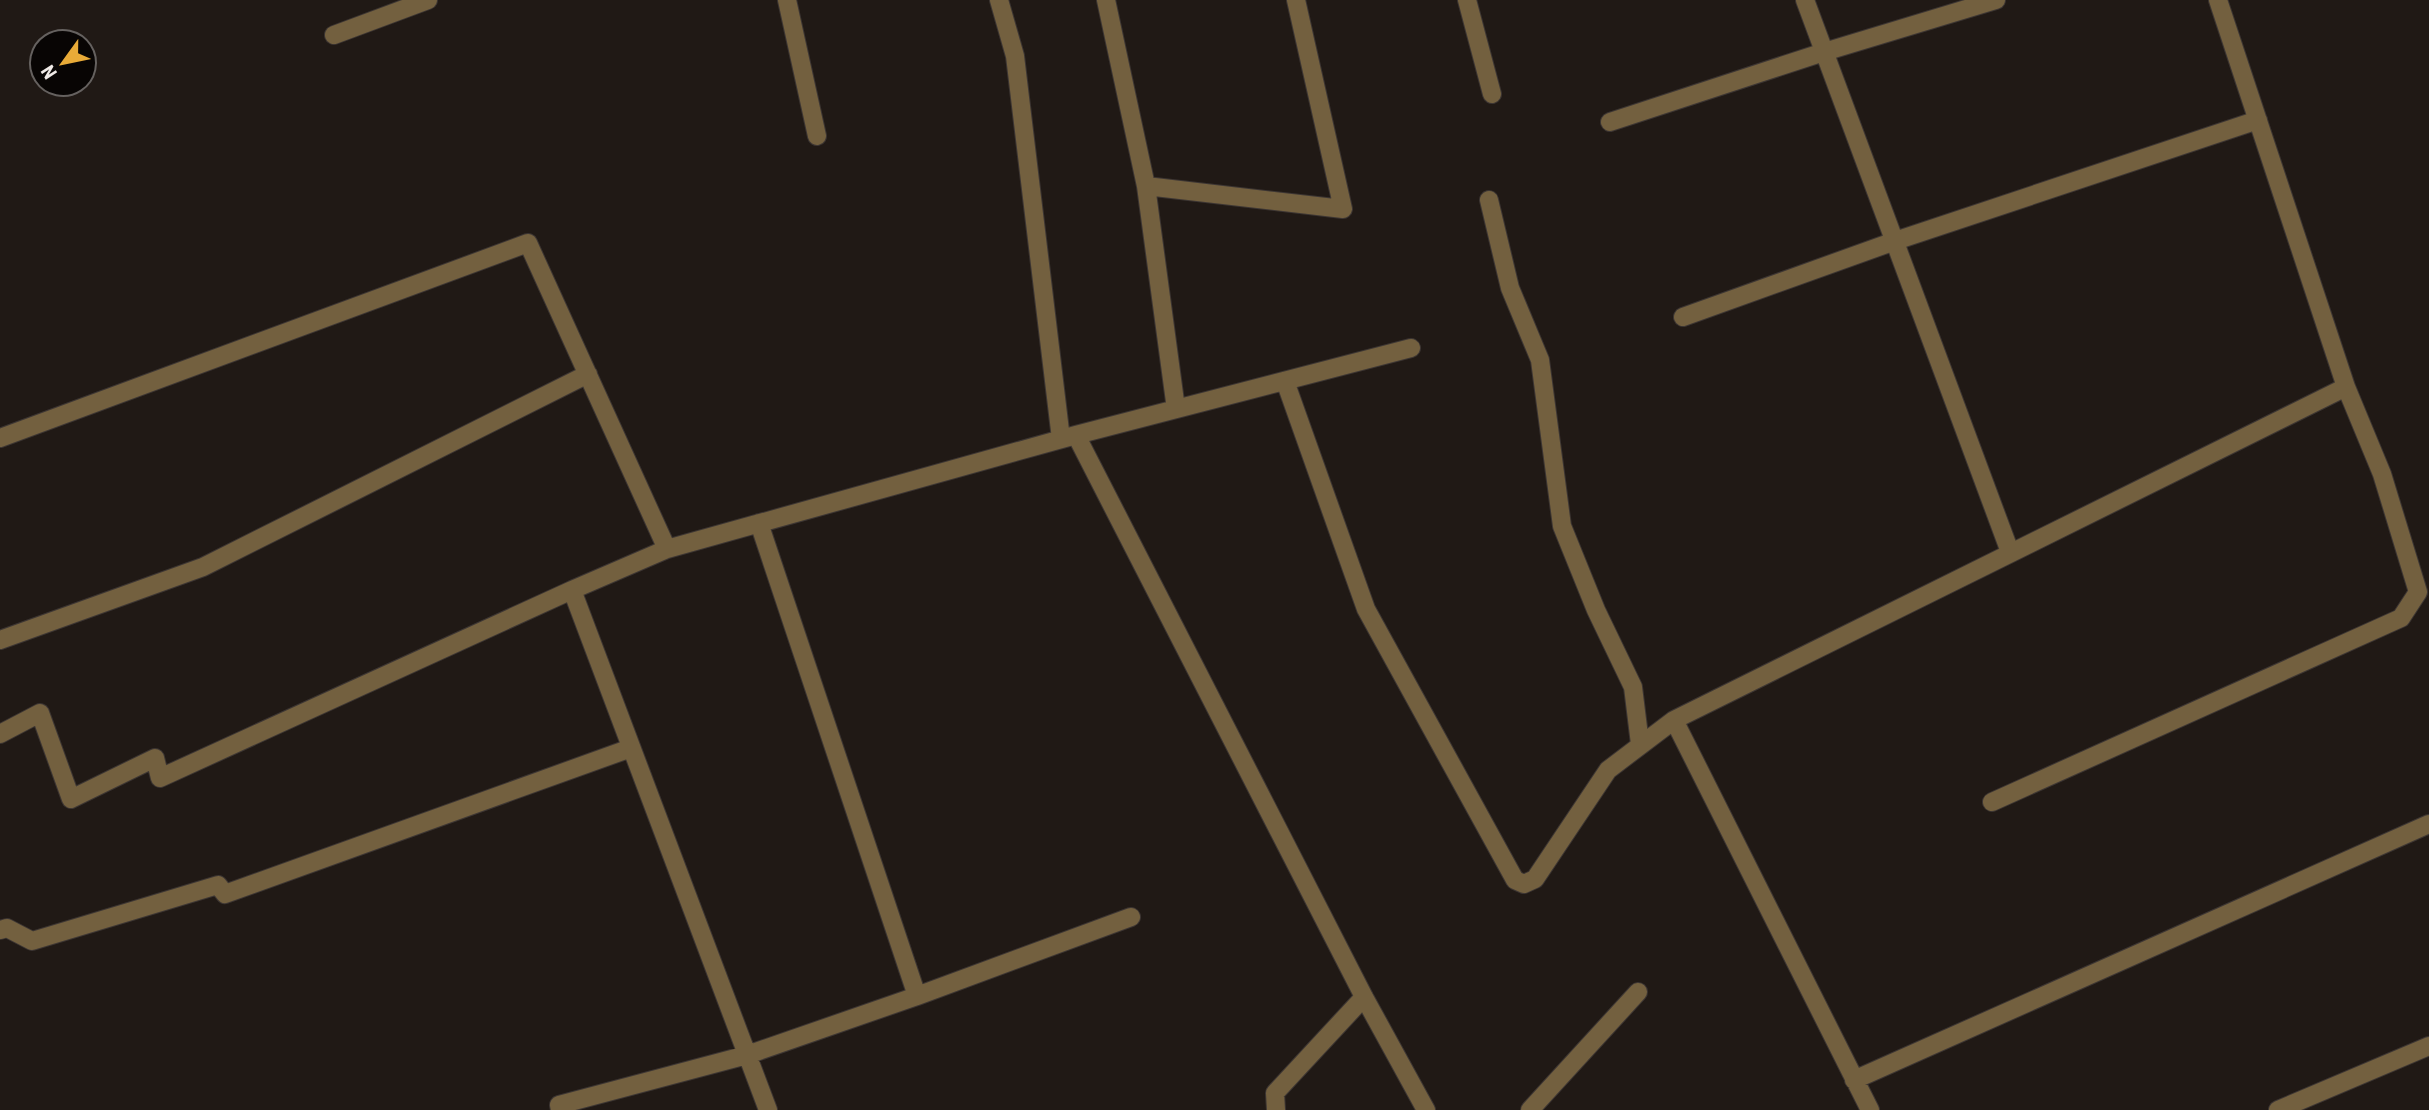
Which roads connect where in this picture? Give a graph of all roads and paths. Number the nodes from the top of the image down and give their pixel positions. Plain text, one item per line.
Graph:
1 (428, 0) edge
2 (787, 0) edge
3 (999, 0) edge
4 (1106, 0) edge
5 (1296, 0) edge
6 (1467, 0) edge
7 (1805, 0) edge
8 (1996, 0) edge
9 (2218, 0) edge
10 (334, 35) dead end
11 (1824, 52) junction
12 (1492, 94) dead end
13 (2258, 120) junction
14 (1610, 121) dead end
15 (817, 136) dead end
16 (1146, 186) junction
17 (1489, 200) dead end
18 (1895, 241) junction
19 (1683, 317) dead end
20 (1411, 348) dead end
21 (588, 374) junction
22 (1285, 381) junction
23 (2346, 387) junction
24 (1176, 409) junction
25 (1069, 437) junction
26 (0, 438) edge
27 (759, 523) junction
28 (667, 549) junction
29 (2010, 552) junction
30 (572, 590) junction
31 (0, 640) edge
32 (1674, 720) junction
33 (0, 734) edge
34 (1640, 744) junction
35 (631, 748) junction
36 (1992, 802) dead end
37 (2429, 824) edge
38 (1131, 917) dead end
39 (0, 930) edge
40 (1638, 992) dead end
41 (917, 996) junction
42 (1364, 997) junction
43 (2429, 1046) edge
44 (747, 1055) junction
45 (1854, 1080) junction
46 (555, 1108) edge
47 (768, 1110) edge
48 (1276, 1110) edge
49 (1426, 1110) edge
50 (1530, 1110) edge
51 (1870, 1110) edge
52 (2278, 1110) edge

1 - 10 street
2 - 15 street
3 - 25 street
4 - 16 street
5 - 16 street
6 - 12 street
7 - 11 street
8 - 11 street
9 - 13 street
11 - 14 street
11 - 18 street
13 - 18 street
13 - 23 street
16 - 24 street
17 - 34 street
18 - 19 street
18 - 29 street
20 - 22 street
21 - 26 street
21 - 28 street
21 - 31 street
22 - 24 street
22 - 34 street
23 - 29 street
23 - 36 street
24 - 25 street
25 - 27 street
25 - 42 street
27 - 28 street
27 - 41 street
28 - 30 street
29 - 32 street
30 - 33 street
30 - 35 street
32 - 34 street
32 - 45 street
35 - 39 street
35 - 44 street
37 - 45 street
38 - 41 street
40 - 50 street
41 - 44 street
42 - 48 street
42 - 49 street
43 - 52 street
44 - 46 street
44 - 47 street
45 - 51 street

